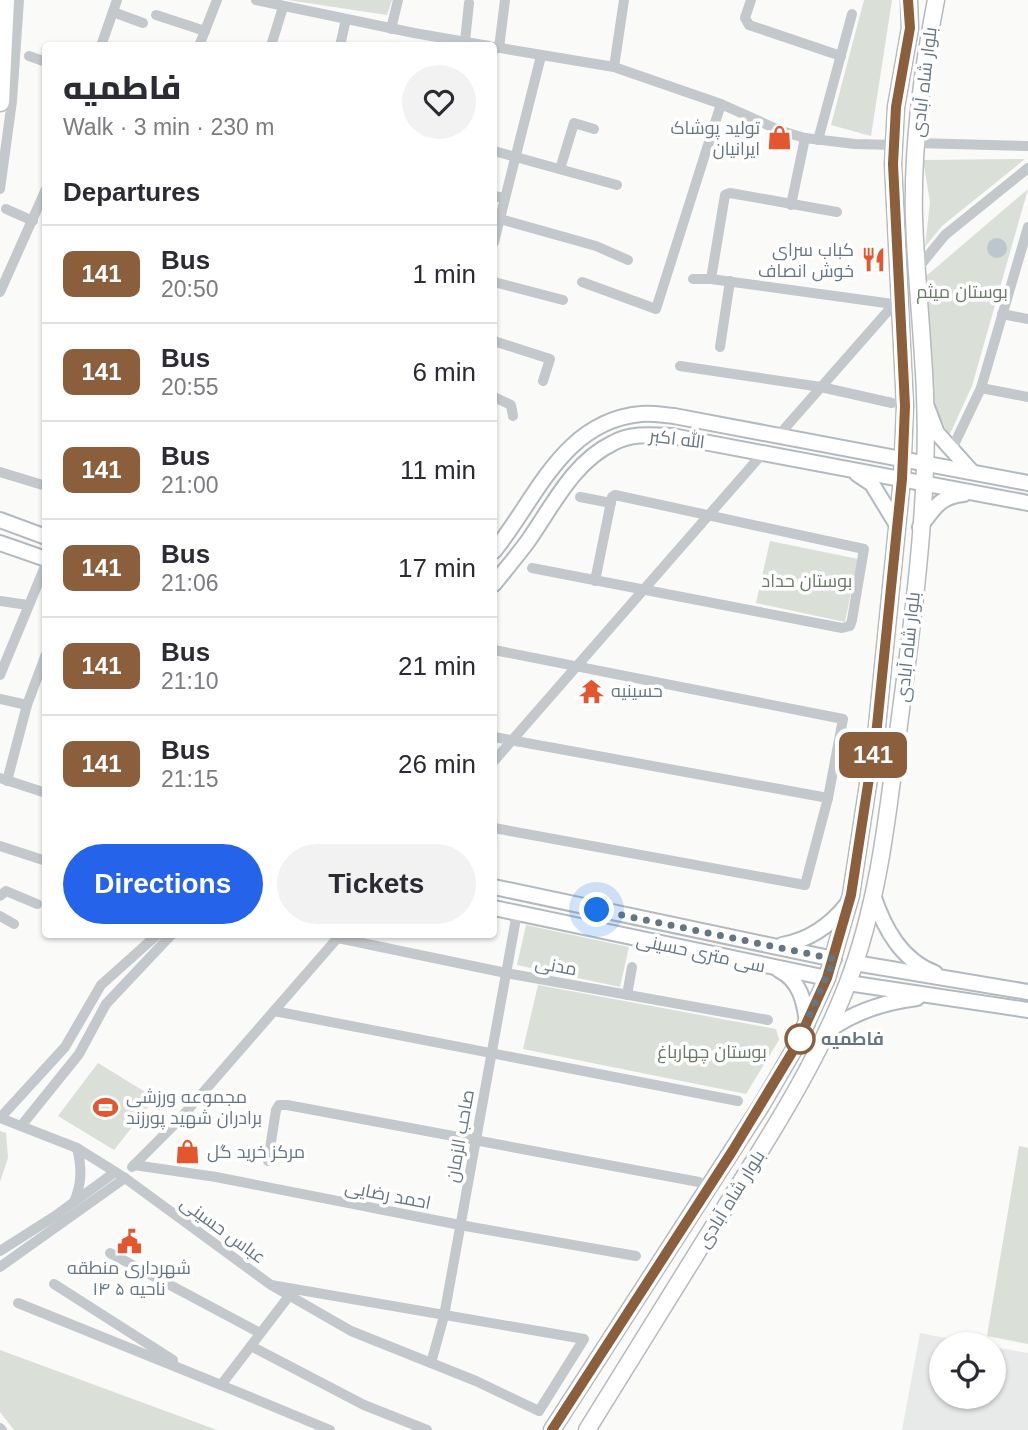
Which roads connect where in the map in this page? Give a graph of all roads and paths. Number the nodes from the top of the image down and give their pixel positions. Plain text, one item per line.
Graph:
1 (5, 0) edge
2 (19, 0) edge
3 (117, 0) edge
4 (217, 0) edge
5 (256, 0) edge
6 (398, 0) edge
7 (505, 0) edge
8 (624, 0) edge
9 (751, 0) edge
10 (908, 0) edge
11 (915, 0) edge
12 (936, 0) edge
13 (268, 2) edge
14 (469, 3) dead end
15 (283, 7) junction
16 (113, 12) junction
17 (852, 14) dead end
18 (156, 15) dead end
19 (346, 19) junction
20 (143, 23) dead end
21 (910, 28) junction
22 (391, 29) junction
23 (205, 31) junction
24 (414, 33) junction
25 (465, 41) junction
26 (102, 42) edge
27 (201, 42) edge
28 (272, 42) edge
29 (341, 42) edge
30 (411, 42) edge
31 (470, 42) edge
32 (489, 42) edge
33 (497, 48) edge
34 (541, 55) junction
35 (29, 56) dead end
36 (841, 56) junction
37 (42, 61) edge
38 (614, 67) junction
39 (0, 102) edge
40 (721, 104) junction
41 (594, 129) dead end
42 (805, 138) junction
43 (818, 140) junction
44 (916, 144) junction
45 (894, 145) junction
46 (1028, 146) edge
47 (497, 152) edge
48 (515, 156) junction
49 (1028, 168) edge
50 (560, 169) junction
51 (617, 185) dead end
52 (0, 189) edge
53 (497, 197) edge
54 (505, 198) junction
55 (42, 199) edge
56 (791, 205) junction
57 (6, 209) dead end
58 (836, 212) dead end
59 (500, 219) junction
60 (33, 221) junction
61 (1028, 227) edge
62 (497, 228) edge
63 (1026, 241) edge
64 (628, 260) dead end
65 (918, 268) junction
66 (693, 279) dead end
67 (711, 279) junction
68 (730, 281) junction
69 (582, 282) dead end
70 (497, 283) edge
71 (0, 292) edge
72 (563, 300) dead end
73 (896, 301) junction
74 (1002, 314) junction
75 (1028, 319) edge
76 (497, 342) edge
77 (720, 347) dead end
78 (680, 366) dead end
79 (543, 381) dead end
80 (821, 387) junction
81 (981, 388) junction
82 (1028, 397) edge
83 (497, 398) edge
84 (892, 403) dead end
85 (927, 405) junction
86 (513, 416) dead end
87 (778, 436) junction
88 (951, 451) junction
89 (763, 453) junction
90 (903, 459) junction
91 (925, 464) junction
92 (850, 470) junction
93 (0, 472) edge
94 (973, 473) junction
95 (902, 479) junction
96 (1028, 483) edge
97 (925, 484) junction
98 (42, 485) edge
99 (974, 493) junction
100 (580, 497) dead end
101 (611, 503) junction
102 (1028, 503) edge
103 (710, 514) junction
104 (0, 520) edge
105 (897, 525) junction
106 (920, 527) junction
107 (42, 536) edge
108 (0, 543) edge
109 (497, 547) edge
110 (42, 560) edge
111 (533, 568) dead end
112 (42, 572) edge
113 (497, 580) edge
114 (595, 581) junction
115 (642, 591) junction
116 (0, 601) edge
117 (28, 605) junction
118 (497, 651) edge
119 (42, 665) edge
120 (575, 667) junction
121 (0, 676) edge
122 (0, 699) edge
123 (27, 705) junction
124 (497, 738) edge
125 (512, 740) junction
126 (497, 758) edge
127 (4, 779) edge
128 (42, 792) edge
129 (828, 798) junction
130 (497, 829) edge
131 (0, 846) edge
132 (42, 860) edge
133 (497, 888) edge
134 (873, 895) junction
135 (0, 896) edge
136 (850, 901) junction
137 (37, 904) dead end
138 (497, 909) edge
139 (517, 913) junction
140 (0, 916) edge
141 (14, 924) dead end
142 (154, 938) edge
143 (168, 938) edge
144 (338, 938) edge
145 (349, 938) edge
146 (753, 943) junction
147 (834, 959) junction
148 (747, 962) junction
149 (855, 963) junction
150 (632, 967) dead end
151 (506, 973) junction
152 (827, 978) junction
153 (953, 980) junction
154 (848, 983) junction
155 (1028, 992) edge
156 (627, 995) junction
157 (936, 996) junction
158 (1028, 1010) edge
159 (274, 1011) junction
160 (768, 1020) dead end
161 (807, 1024) junction
162 (828, 1031) junction
163 (492, 1053) junction
164 (738, 1101) dead end
165 (0, 1118) edge
166 (21, 1126) junction
167 (475, 1141) junction
168 (77, 1148) junction
169 (268, 1161) dead end
170 (134, 1165) junction
171 (120, 1175) junction
172 (699, 1182) dead end
173 (74, 1202) junction
174 (460, 1225) junction
175 (0, 1251) edge
176 (110, 1253) dead end
177 (636, 1256) dead end
178 (0, 1267) edge
179 (54, 1284) dead end
180 (271, 1285) junction
181 (289, 1296) junction
182 (18, 1303) dead end
183 (444, 1316) junction
184 (260, 1333) junction
185 (251, 1346) junction
186 (431, 1363) junction
187 (194, 1373) junction
188 (221, 1384) junction
189 (330, 1430) edge
190 (427, 1430) edge
191 (552, 1430) edge
192 (587, 1430) edge

1 - 39 highway
2 - 52 street
3 - 16 street
4 - 23 street
5 - 13 street
6 - 22 street
7 - 32 street
8 - 38 street
9 - 36 street
10 - 21 main road, بلوار شاه آبادی
11 - 21 main road
12 - 44 main road, بلوار شاه آبادی
13 - 15 street
14 - 25 street
15 - 19 street
15 - 28 street
16 - 20 street
16 - 26 street
17 - 36 street
18 - 23 street
19 - 22 street
19 - 29 street
21 - 45 main road, بلوار شاه آبادی
22 - 24 street
23 - 27 street
24 - 25 street
24 - 30 street
25 - 31 street
33 - 34 street
34 - 38 street
34 - 48 street
35 - 37 street
36 - 43 street
38 - 40 street
40 - 42 street
40 - 69 street
41 - 50 street
42 - 43 street
42 - 56 street
43 - 45 street
44 - 46 street
44 - 65 main road, بلوار شاه آبادی
45 - 73 main road, بلوار شاه آبادی
47 - 48 street
48 - 50 street
48 - 54 street
49 - 65 street
50 - 51 street
53 - 54 street
54 - 59 street
55 - 60 street
56 - 58 street
56 - 67 street
57 - 60 street
59 - 62 street
59 - 64 street
60 - 71 street
61 - 63 street
63 - 74 street
65 - 85 main road, بلوار شاه آبادی
66 - 67 street
67 - 68 street
68 - 73 street
68 - 77 street
70 - 72 street
73 - 80 street
73 - 90 main road, بلوار شاه آبادی
74 - 75 street
74 - 81 street
76 - 79 street
78 - 80 street
80 - 84 street
80 - 87 street
81 - 82 street
81 - 88 street
83 - 86 street
85 - 88 main road
85 - 91 main road, بلوار شاه آبادی
87 - 89 main road
87 - 90 main road, الله اکبر
87 - 109 main road, الله اکبر
88 - 94 main road
89 - 92 main road, الله اکبر
89 - 103 street
89 - 113 main road, الله اکبر
90 - 91 main road, الله اکبر
90 - 95 main road, بلوار شاه آبادی
91 - 94 main road, الله اکبر
91 - 97 main road, بلوار شاه آبادی
92 - 95 main road, الله اکبر
92 - 105 main road
93 - 98 street
94 - 96 main road, الله اکبر
95 - 97 main road, الله اکبر
95 - 105 main road, بلوار شاه آبادی
97 - 99 main road, الله اکبر
97 - 106 main road, بلوار شاه آبادی
99 - 102 main road, الله اکبر
99 - 106 main road
100 - 101 street
101 - 103 street
101 - 114 street
103 - 115 street
103 - 115 street
104 - 107 main road
105 - 136 main road, بلوار شاه آبادی
106 - 134 main road, بلوار شاه آبادی
108 - 110 main road
111 - 114 street
112 - 117 street
114 - 115 street
115 - 120 street
116 - 117 street
117 - 121 street
118 - 120 street
119 - 123 street
120 - 125 street
120 - 129 street
122 - 123 street
123 - 127 street
124 - 125 street
125 - 126 street
125 - 129 street
127 - 128 street
129 - 130 street
131 - 132 street
133 - 146 main road, سی متری حسینی
134 - 149 main road, بلوار شاه آبادی
134 - 153 main road
135 - 137 street
136 - 146 main road
136 - 147 main road, بلوار شاه آبادی
138 - 139 main road, سی متری حسینی
139 - 148 main road, سی متری حسینی
139 - 151 street, صاحب الزمان
140 - 141 street
142 - 165 street
143 - 166 street
144 - 159 street
145 - 151 street, مدنی
146 - 147 main road, سی متری حسینی
147 - 149 main road
147 - 152 main road, بلوار شاه آبادی
148 - 152 main road, سی متری حسینی
148 - 161 main road
149 - 153 main road
149 - 154 main road, بلوار شاه آبادی
150 - 156 street
151 - 156 street, مدنی
151 - 163 street, صاحب الزمان
152 - 154 main road
152 - 161 main road, بلوار شاه آبادی
153 - 155 main road
154 - 157 main road
154 - 162 main road, بلوار شاه آبادی
156 - 160 street, مدنی
157 - 158 main road
157 - 162 main road
159 - 163 street
159 - 170 street
161 - 191 main road, بلوار شاه آبادی
162 - 192 main road, بلوار شاه آبادی
163 - 164 street
163 - 167 street, صاحب الزمان
165 - 166 street, عباس حسینی
166 - 168 street, عباس حسینی
167 - 169 street
167 - 172 street
167 - 174 street, صاحب الزمان
168 - 171 street, عباس حسینی
168 - 173 street
170 - 171 street
170 - 174 street, احمد رضایی
171 - 173 street
171 - 178 street
171 - 180 street, عباس حسینی
173 - 175 street
174 - 177 street, احمد رضایی
174 - 183 street, صاحب الزمان
176 - 184 street
179 - 187 street
180 - 181 street, عباس حسینی
180 - 183 street
181 - 184 street
181 - 186 street, عباس حسینی
182 - 187 street
183 - 186 street, صاحب الزمان
183 - 186 street, عباس حسینی
184 - 185 street
185 - 188 street
185 - 190 street
187 - 188 street
188 - 189 street

